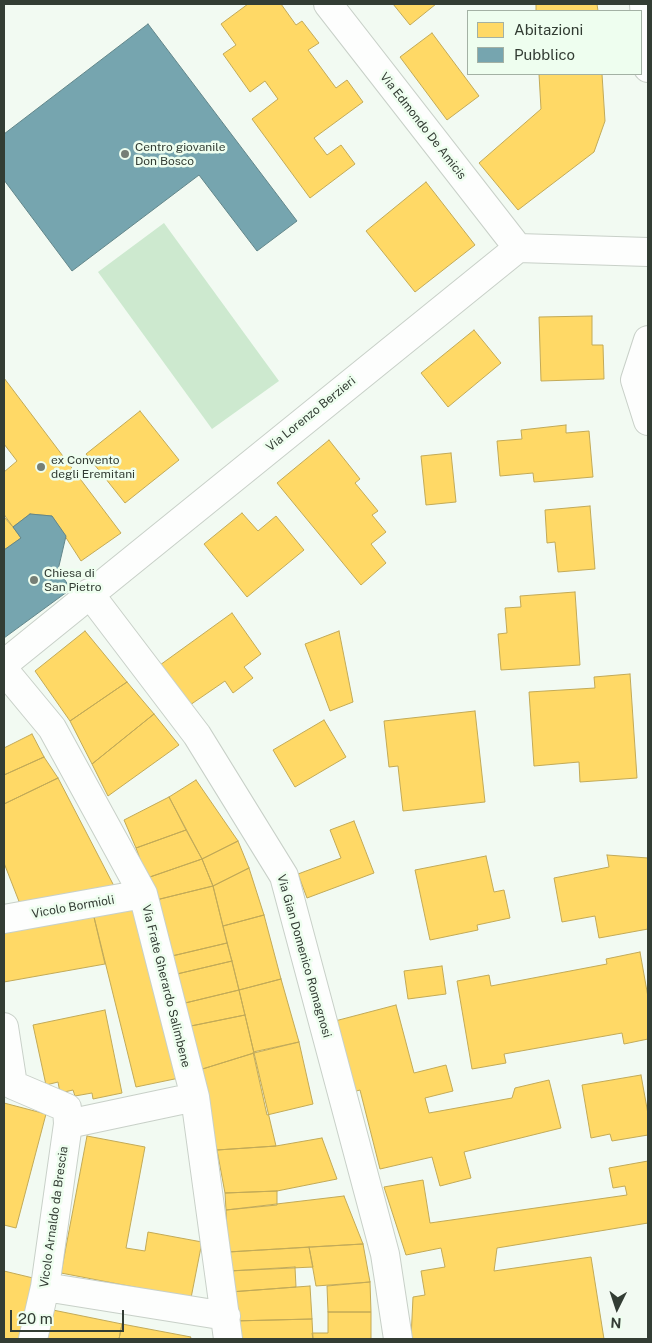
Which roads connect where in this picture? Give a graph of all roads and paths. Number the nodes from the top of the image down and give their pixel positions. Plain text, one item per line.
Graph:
1 (328, 4) edge
2 (644, 4) edge
3 (648, 68) edge
4 (518, 248) junction
5 (648, 252) edge
6 (648, 340) edge
7 (648, 421) edge
8 (89, 593) junction
9 (4, 664) edge
10 (4, 670) edge
11 (143, 894) junction
12 (4, 919) edge
13 (4, 1027) edge
14 (194, 1097) junction
15 (68, 1124) junction
16 (45, 1288) junction
17 (227, 1328) edge
18 (33, 1339) edge
19 (398, 1339) edge

1 - 4 street, Via Edmondo De Amicis
2 - 3 street
4 - 5 street
4 - 8 street, Via Lorenzo Berzieri
6 - 7 street
8 - 9 street, Via Lorenzo Berzieri
8 - 19 street, Via Gian Domenico Romagnosi
10 - 11 street, Via Frate Gherardo Salimbene
11 - 12 street, Vicolo Bormioli
11 - 14 street, Via Frate Gherardo Salimbene
13 - 15 street
14 - 15 street
14 - 17 street, Via Frate Gherardo Salimbene
15 - 16 street, Vicolo Arnaldo da Brescia
16 - 17 street
16 - 18 street, Vicolo Arnaldo da Brescia

